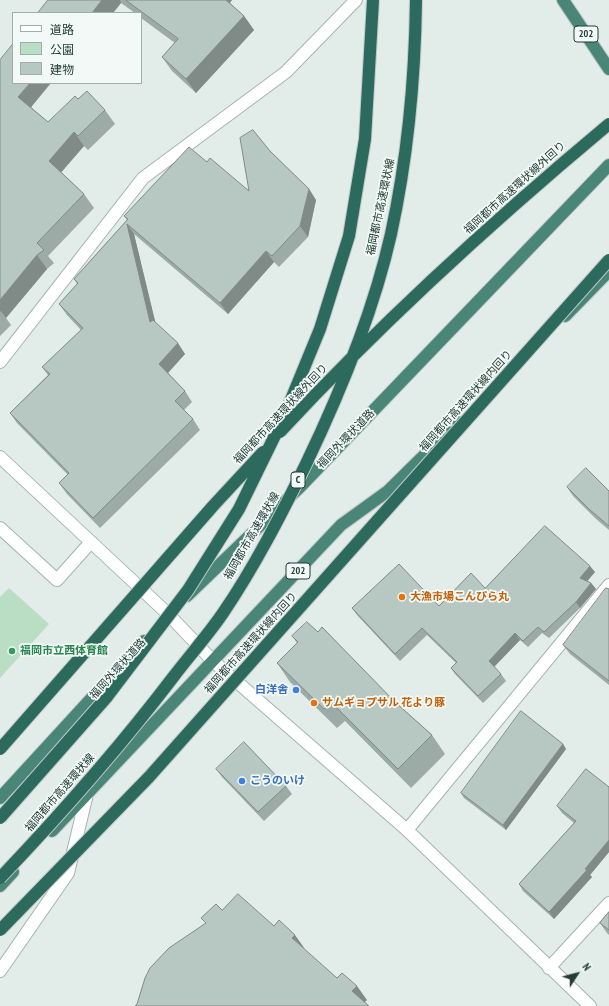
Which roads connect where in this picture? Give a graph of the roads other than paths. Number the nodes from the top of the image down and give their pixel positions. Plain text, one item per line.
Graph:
1 (356, 0) edge
2 (373, 0) edge
3 (416, 0) edge
4 (563, 0) edge
5 (609, 69) edge
6 (609, 124) edge
7 (609, 166) edge
8 (609, 260) edge
9 (609, 271) edge
10 (0, 362) edge
11 (0, 457) edge
12 (0, 528) edge
13 (91, 542) junction
14 (609, 585) edge
15 (168, 614) junction
16 (213, 661) junction
17 (0, 749) edge
18 (87, 794) junction
19 (0, 798) edge
20 (0, 818) edge
21 (407, 830) junction
22 (0, 878) edge
23 (0, 886) edge
24 (609, 903) edge
25 (0, 930) edge
26 (549, 968) junction
27 (0, 971) edge
28 (590, 1006) edge

1 - 10 street
2 - 20 highway, bridge
3 - 22 highway, 福岡都市高速環状線 / C, bridge
4 - 5 highway, 202
6 - 17 highway, 福岡都市高速環状線外回り, bridge
7 - 15 highway, 福岡外環状道路
8 - 25 highway, 福岡都市高速環状線内回り, bridge
9 - 16 highway, 202
11 - 13 street
12 - 13 street
13 - 15 street
14 - 21 street
15 - 16 street
15 - 19 highway, 福岡外環状道路
16 - 18 highway, 202
16 - 21 street
18 - 23 highway, 202
18 - 27 street
21 - 26 street
24 - 26 street
26 - 28 street

